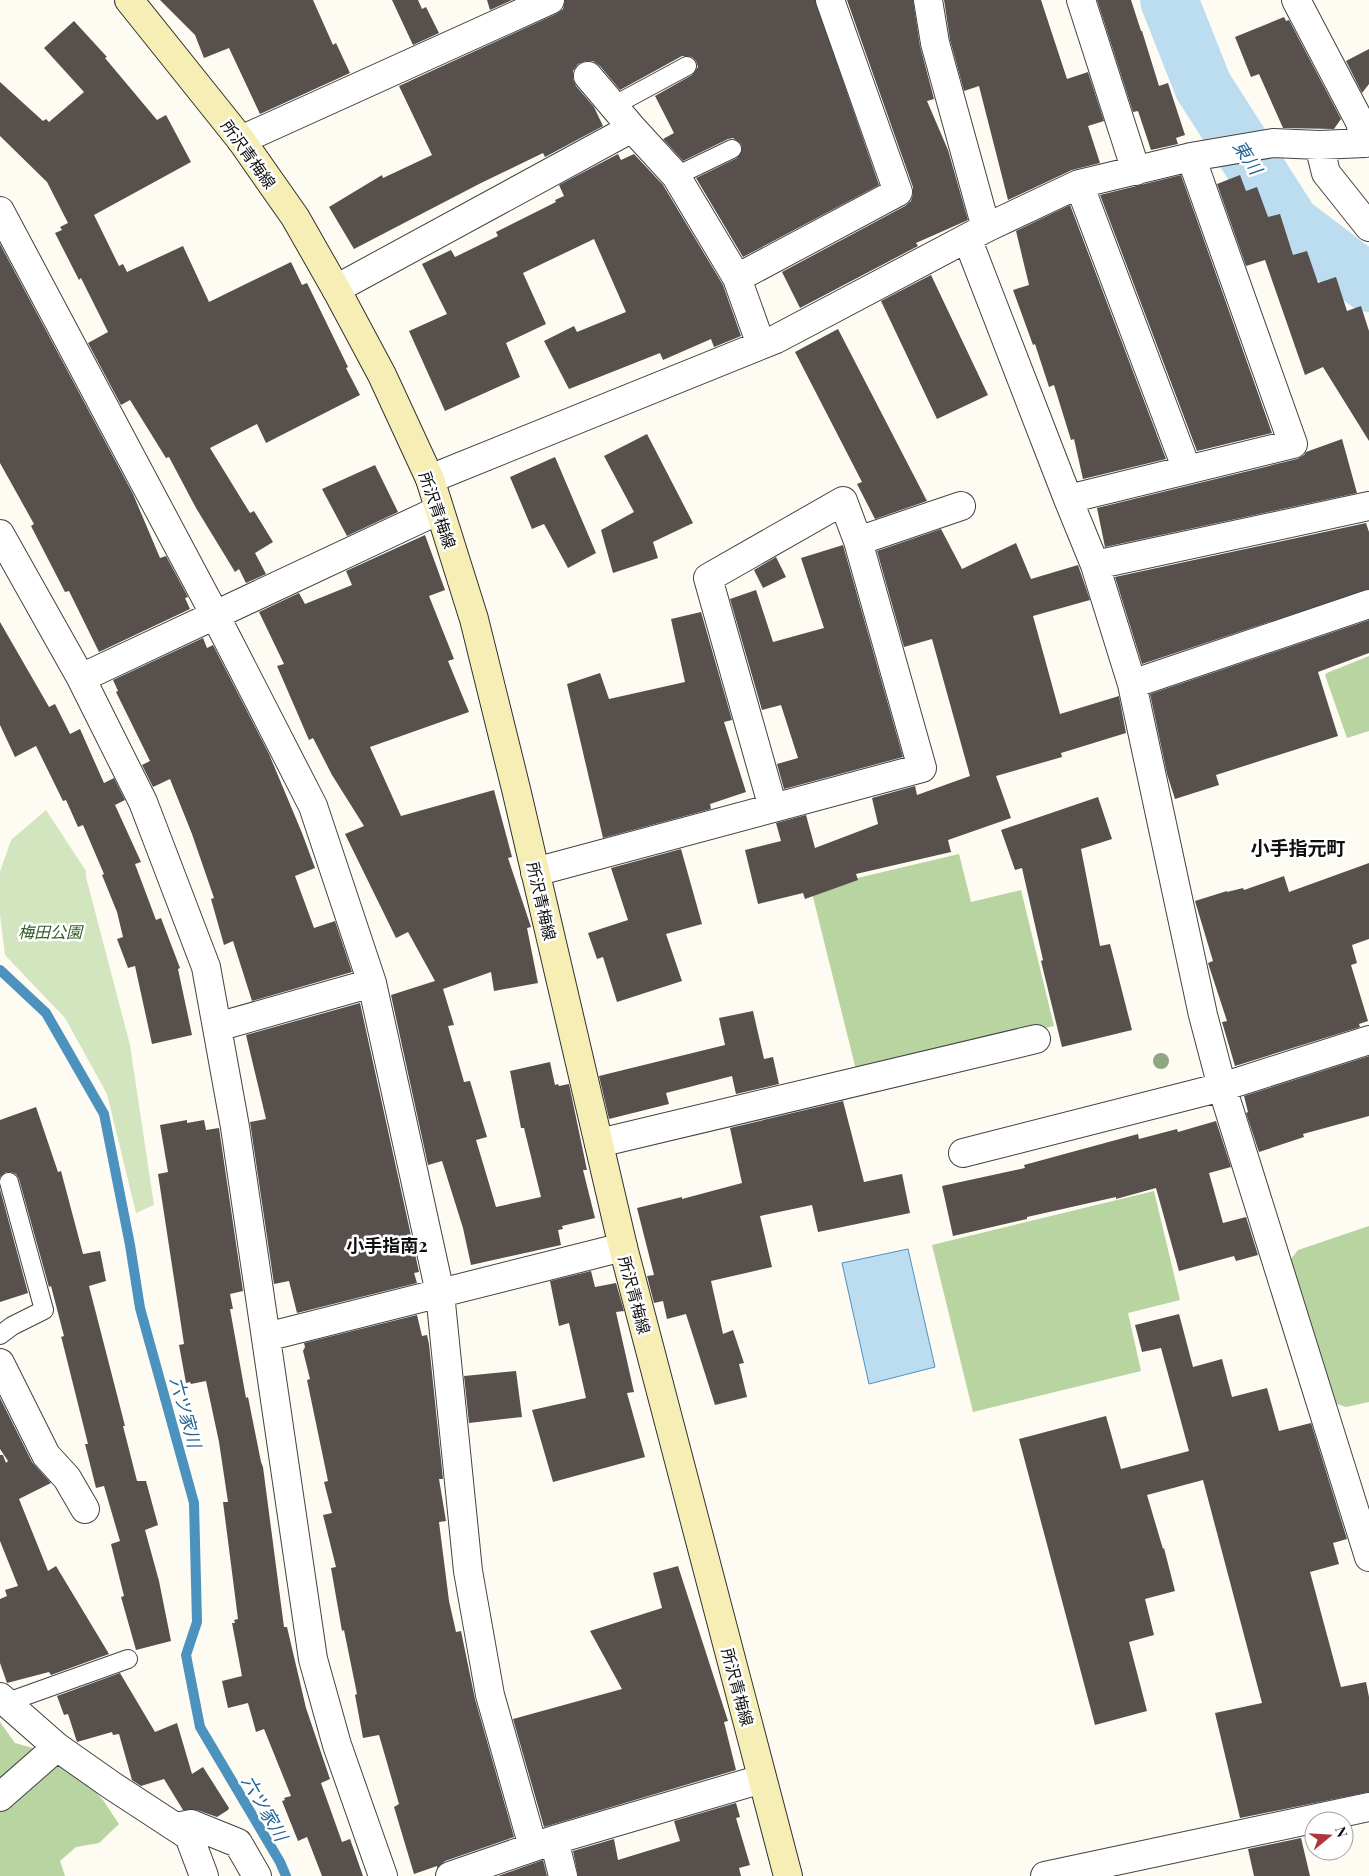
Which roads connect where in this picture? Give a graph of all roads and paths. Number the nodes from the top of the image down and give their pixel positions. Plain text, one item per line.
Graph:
1 (128, 0) edge
2 (550, 0) edge
3 (830, 0) edge
4 (928, 0) edge
5 (1081, 0) edge
6 (1296, 0) edge
7 (687, 66) dead end
8 (588, 76) dead end
9 (613, 106) junction
10 (632, 128) junction
11 (241, 140) junction
12 (1367, 142) edge
13 (1319, 145) junction
14 (732, 149) dead end
15 (1191, 157) junction
16 (1136, 171) junction
17 (676, 176) junction
18 (1079, 184) junction
19 (0, 211) edge
20 (1369, 228) edge
21 (977, 233) junction
22 (737, 278) junction
23 (336, 289) junction
24 (761, 345) junction
25 (1187, 470) junction
26 (430, 478) junction
27 (1068, 499) junction
28 (961, 506) dead end
29 (1369, 506) edge
30 (439, 510) junction
31 (2, 541) edge
32 (858, 541) junction
33 (1096, 566) junction
34 (1369, 604) edge
35 (216, 615) junction
36 (81, 678) junction
37 (1132, 684) junction
38 (773, 808) junction
39 (535, 872) junction
40 (372, 983) junction
41 (217, 1027) junction
42 (1036, 1039) dead end
43 (1369, 1040) edge
44 (1222, 1087) junction
45 (599, 1143) junction
46 (963, 1153) dead end
47 (9, 1182) dead end
48 (623, 1247) junction
49 (440, 1293) junction
50 (0, 1335) edge
51 (266, 1337) junction
52 (0, 1362) edge
53 (85, 1509) dead end
54 (1369, 1557) edge
55 (128, 1659) dead end
56 (2, 1700) edge
57 (57, 1747) junction
58 (762, 1779) junction
59 (0, 1797) edge
60 (1369, 1807) edge
61 (177, 1827) junction
62 (544, 1843) junction
63 (204, 1876) edge
64 (257, 1876) edge
65 (382, 1876) edge
66 (450, 1876) edge
67 (563, 1876) edge
68 (788, 1876) edge
69 (1045, 1876) edge

1 - 11 main road, 所沢青梅線
2 - 11 street
3 - 22 street
4 - 21 street
5 - 16 street
6 - 12 street
7 - 9 lane
8 - 9 street
9 - 10 street
10 - 17 street
10 - 23 street
11 - 23 main road, 所沢青梅線
12 - 13 street
13 - 15 street
13 - 20 street
14 - 17 lane
15 - 16 street
15 - 25 street
16 - 18 street
17 - 22 street
18 - 21 street
18 - 25 street
19 - 35 street
21 - 24 street
21 - 27 street
22 - 24 street
23 - 26 main road, 所沢青梅線
24 - 26 street
25 - 27 street
26 - 30 main road, 所沢青梅線
27 - 33 street
28 - 32 street
29 - 33 street
30 - 35 street
30 - 39 main road, 所沢青梅線
31 - 36 street
32 - 38 street
32 - 38 street
33 - 37 street
34 - 37 street
35 - 36 street
35 - 40 street
36 - 41 street
37 - 44 street
38 - 39 street
39 - 45 main road, 所沢青梅線
40 - 41 street
40 - 49 street
41 - 51 street
42 - 45 street
43 - 44 street
44 - 46 street
44 - 54 street
45 - 48 main road, 所沢青梅線
47 - 50 lane
48 - 49 street
48 - 58 main road, 所沢青梅線
49 - 51 street
49 - 62 street
51 - 65 street
52 - 53 street
55 - 56 lane
56 - 57 street
57 - 59 street
57 - 61 street
58 - 62 street
58 - 68 main road, 所沢青梅線
60 - 69 street
61 - 63 street
61 - 64 street
62 - 66 street
62 - 67 street

